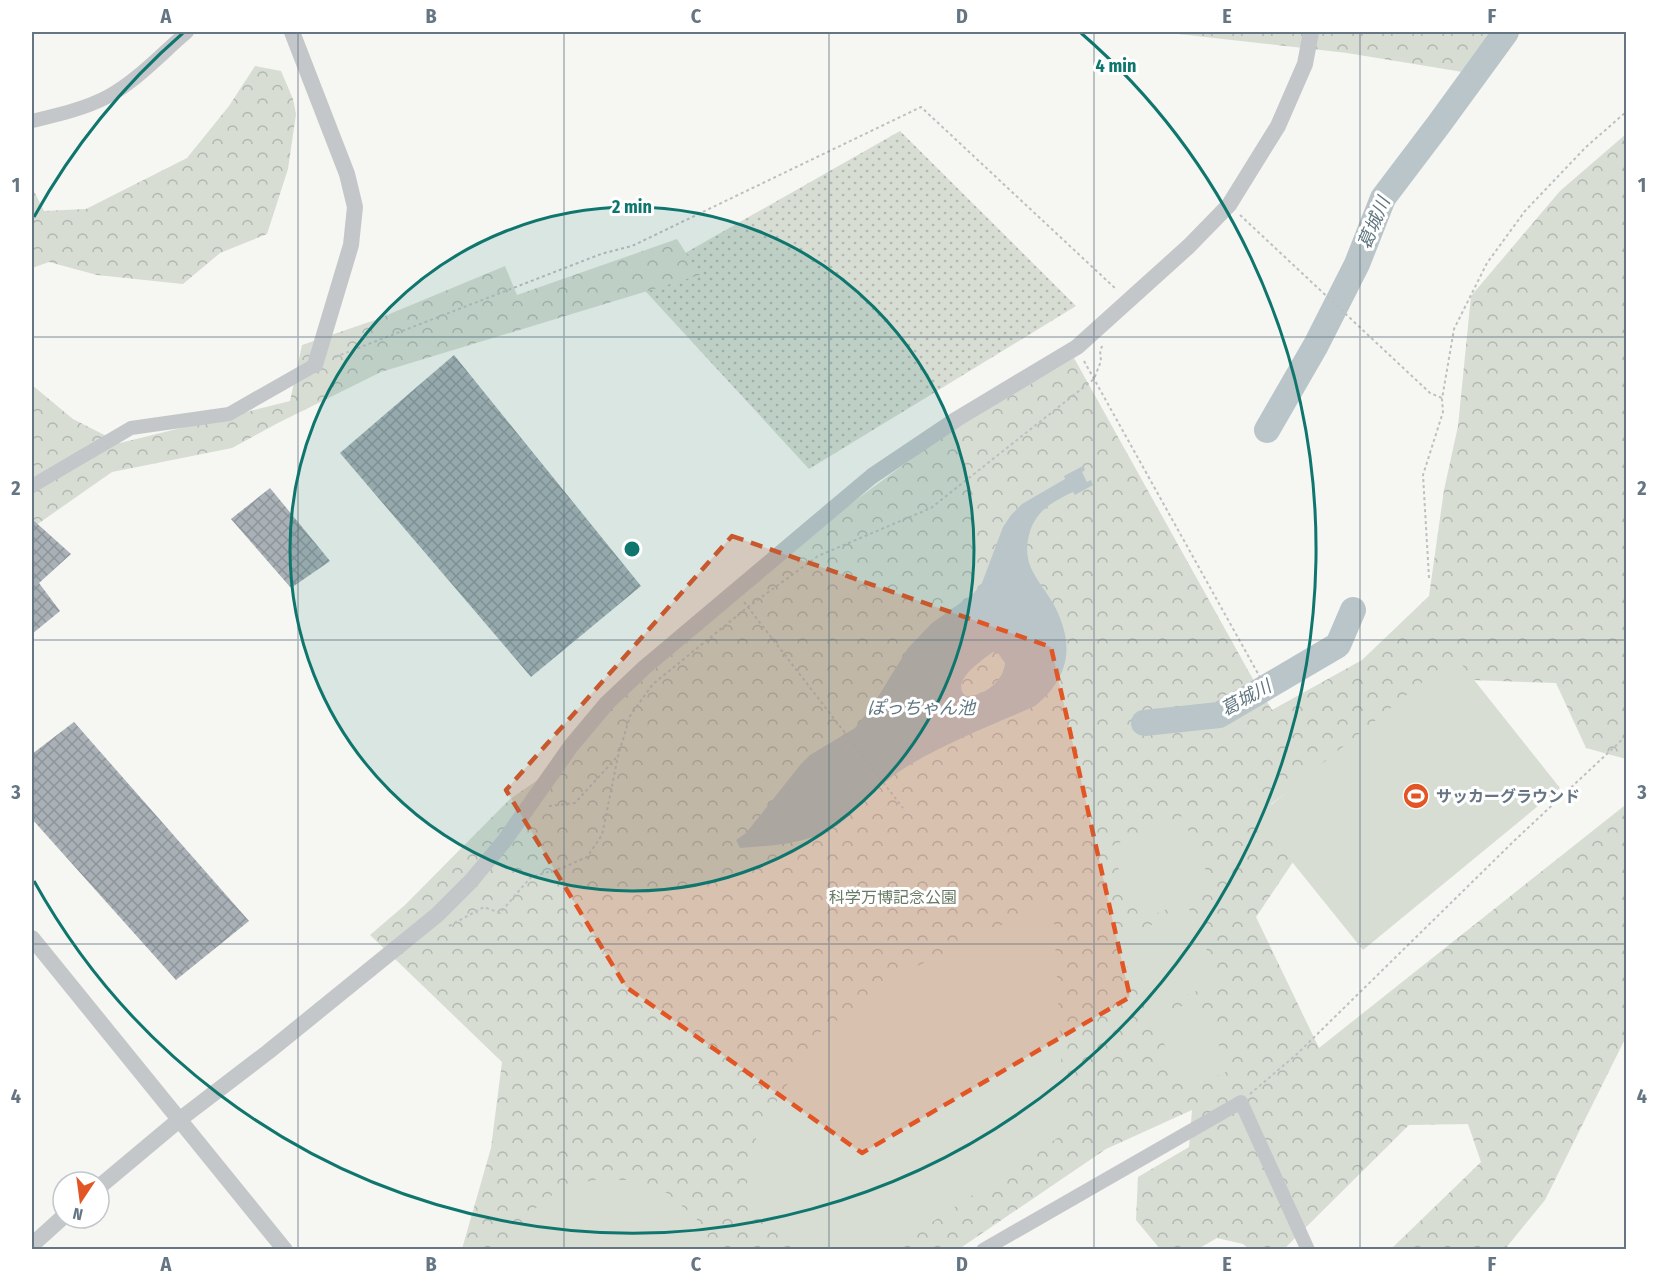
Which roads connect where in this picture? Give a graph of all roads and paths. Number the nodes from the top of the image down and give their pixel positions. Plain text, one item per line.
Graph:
1 (188, 32) edge
2 (292, 32) edge
3 (1311, 32) edge
4 (1626, 112) edge
5 (32, 121) edge
6 (1229, 206) junction
7 (1129, 301) junction
8 (1105, 342) dead end
9 (1077, 347) junction
10 (315, 365) junction
11 (1094, 379) junction
12 (1442, 399) junction
13 (32, 486) edge
14 (1429, 578) dead end
15 (748, 607) junction
16 (1261, 679) dead end
17 (1626, 736) edge
18 (618, 756) junction
19 (903, 808) dead end
20 (527, 809) junction
21 (443, 931) dead end
22 (32, 938) edge
23 (1241, 1102) junction
24 (179, 1120) junction
25 (111, 1176) edge
26 (51, 1227) edge
27 (32, 1245) edge
28 (285, 1250) edge
29 (983, 1250) edge
30 (1308, 1250) edge

1 - 5 street
2 - 10 street
3 - 6 street
4 - 12 path
6 - 7 street
6 - 12 path
7 - 9 street
7 - 10 path
8 - 11 path
9 - 11 path
9 - 20 street
10 - 13 street
11 - 15 path
11 - 16 path
12 - 14 path
15 - 18 path
15 - 19 path
17 - 23 path
18 - 20 path
18 - 21 path
20 - 24 street
22 - 24 street
23 - 29 street
23 - 30 street
24 - 25 street
24 - 28 street
26 - 27 street

